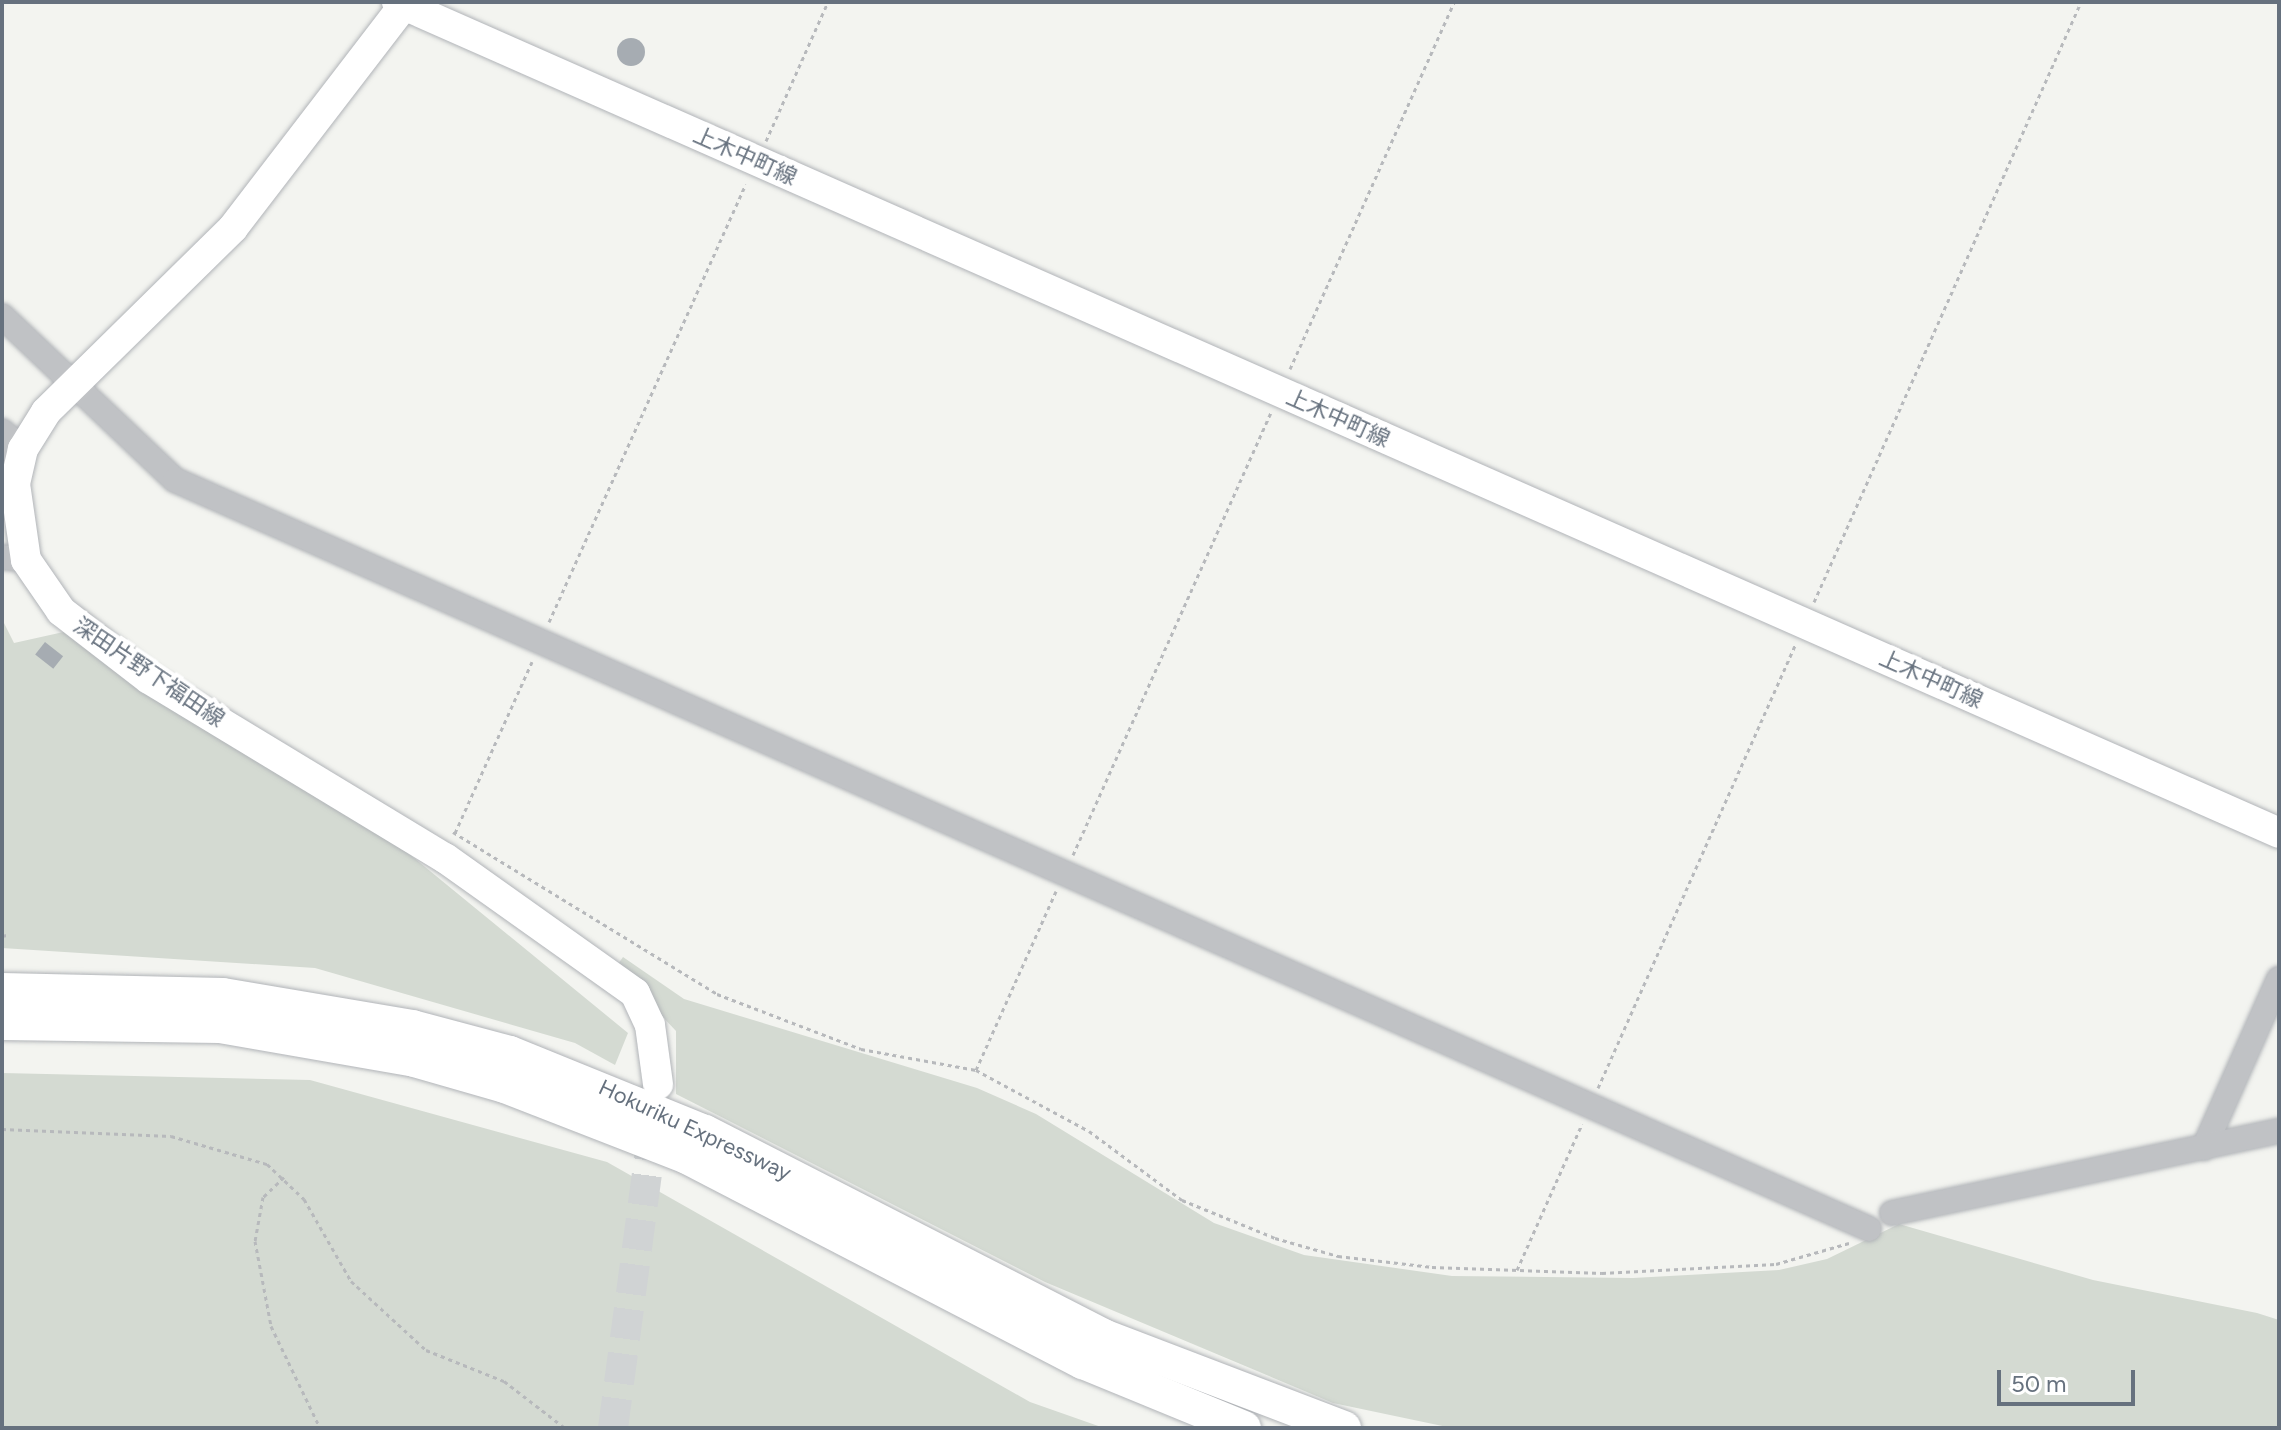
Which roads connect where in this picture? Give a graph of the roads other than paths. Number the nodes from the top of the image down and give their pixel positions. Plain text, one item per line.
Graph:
1 (411, 5) edge
2 (2, 316) edge
3 (72, 385) junction
4 (9, 448) edge
5 (14, 559) edge
6 (2279, 833) edge
7 (2279, 979) edge
8 (2, 990) edge
9 (2, 1023) edge
10 (658, 1084) dead end
11 (2279, 1131) edge
12 (2204, 1148) junction
13 (1892, 1213) dead end
14 (1869, 1229) road end
15 (1244, 1428) edge
16 (1344, 1428) edge

1 - 3 main road, 深田片野下福田線
1 - 6 main road, 上木中町線
2 - 3 street
3 - 4 main road, 深田片野下福田線
3 - 14 street
4 - 5 main road, 深田片野下福田線
5 - 10 main road, 深田片野下福田線
7 - 12 street
8 - 16 highway, Hokuriku Expressway
9 - 15 highway, Hokuriku Expressway
11 - 12 street
12 - 13 street

